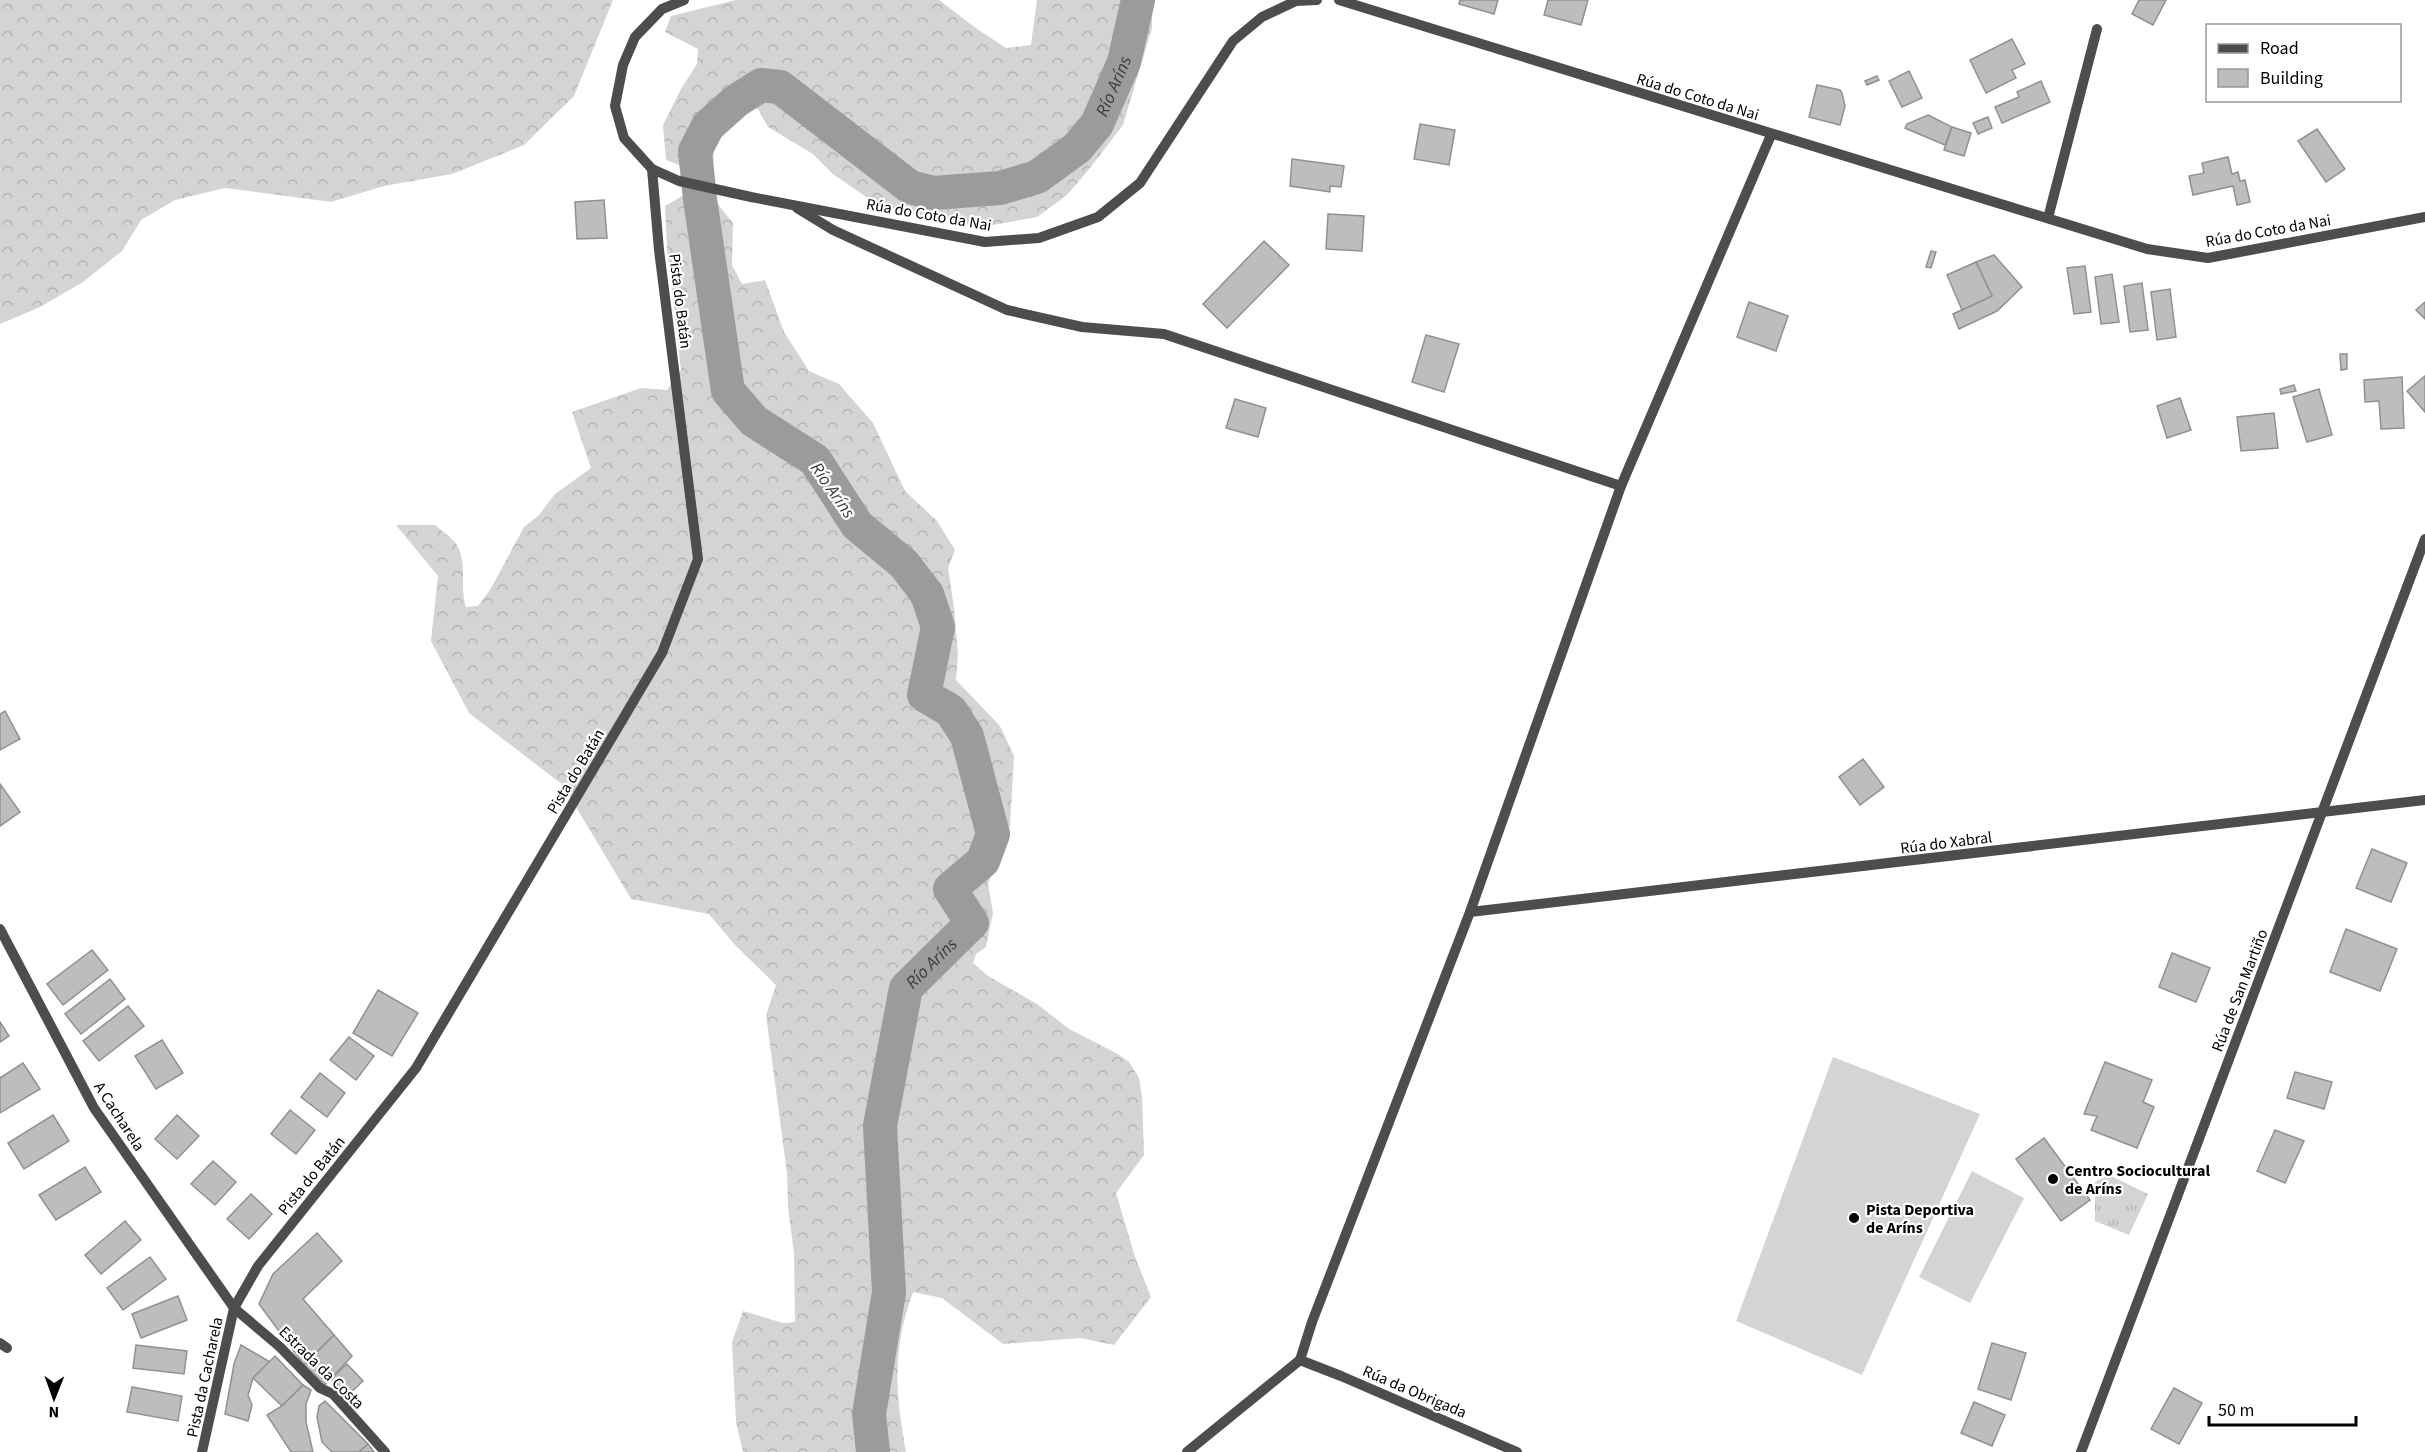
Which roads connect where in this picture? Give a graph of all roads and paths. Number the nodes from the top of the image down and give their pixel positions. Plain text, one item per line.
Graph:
1 (684, 0) edge
2 (1317, 0) edge
3 (1339, 0) edge
4 (2097, 29) dead end
5 (1771, 135) junction
6 (652, 169) junction
7 (789, 203) junction
8 (2425, 217) edge
9 (2048, 218) junction
10 (1621, 486) junction
11 (2425, 539) edge
12 (2425, 800) edge
13 (2322, 813) junction
14 (1470, 912) junction
15 (0, 929) edge
16 (234, 1308) junction
17 (1300, 1360) junction
18 (202, 1452) edge
19 (385, 1452) edge
20 (1187, 1452) edge
21 (1517, 1452) edge
22 (2081, 1452) edge

1 - 6 street
2 - 7 street, Rúa do Coto da Nai
3 - 5 street, Rúa do Coto da Nai
4 - 9 street
5 - 9 street, Rúa do Coto da Nai
5 - 10 street
6 - 7 street, Rúa do Coto da Nai
6 - 16 street, Pista do Batán
7 - 10 street
8 - 9 street, Rúa do Coto da Nai
10 - 14 street
11 - 13 street, Rúa de San Martiño
12 - 13 street, Rúa do Xabral
13 - 14 street, Rúa do Xabral
13 - 22 street, Rúa de San Martiño
14 - 17 street
15 - 16 street, A Cacharela
16 - 18 street, Pista da Cacharela
16 - 19 street, Estrada da Costa
17 - 20 street
17 - 21 street, Rúa da Obrigada

